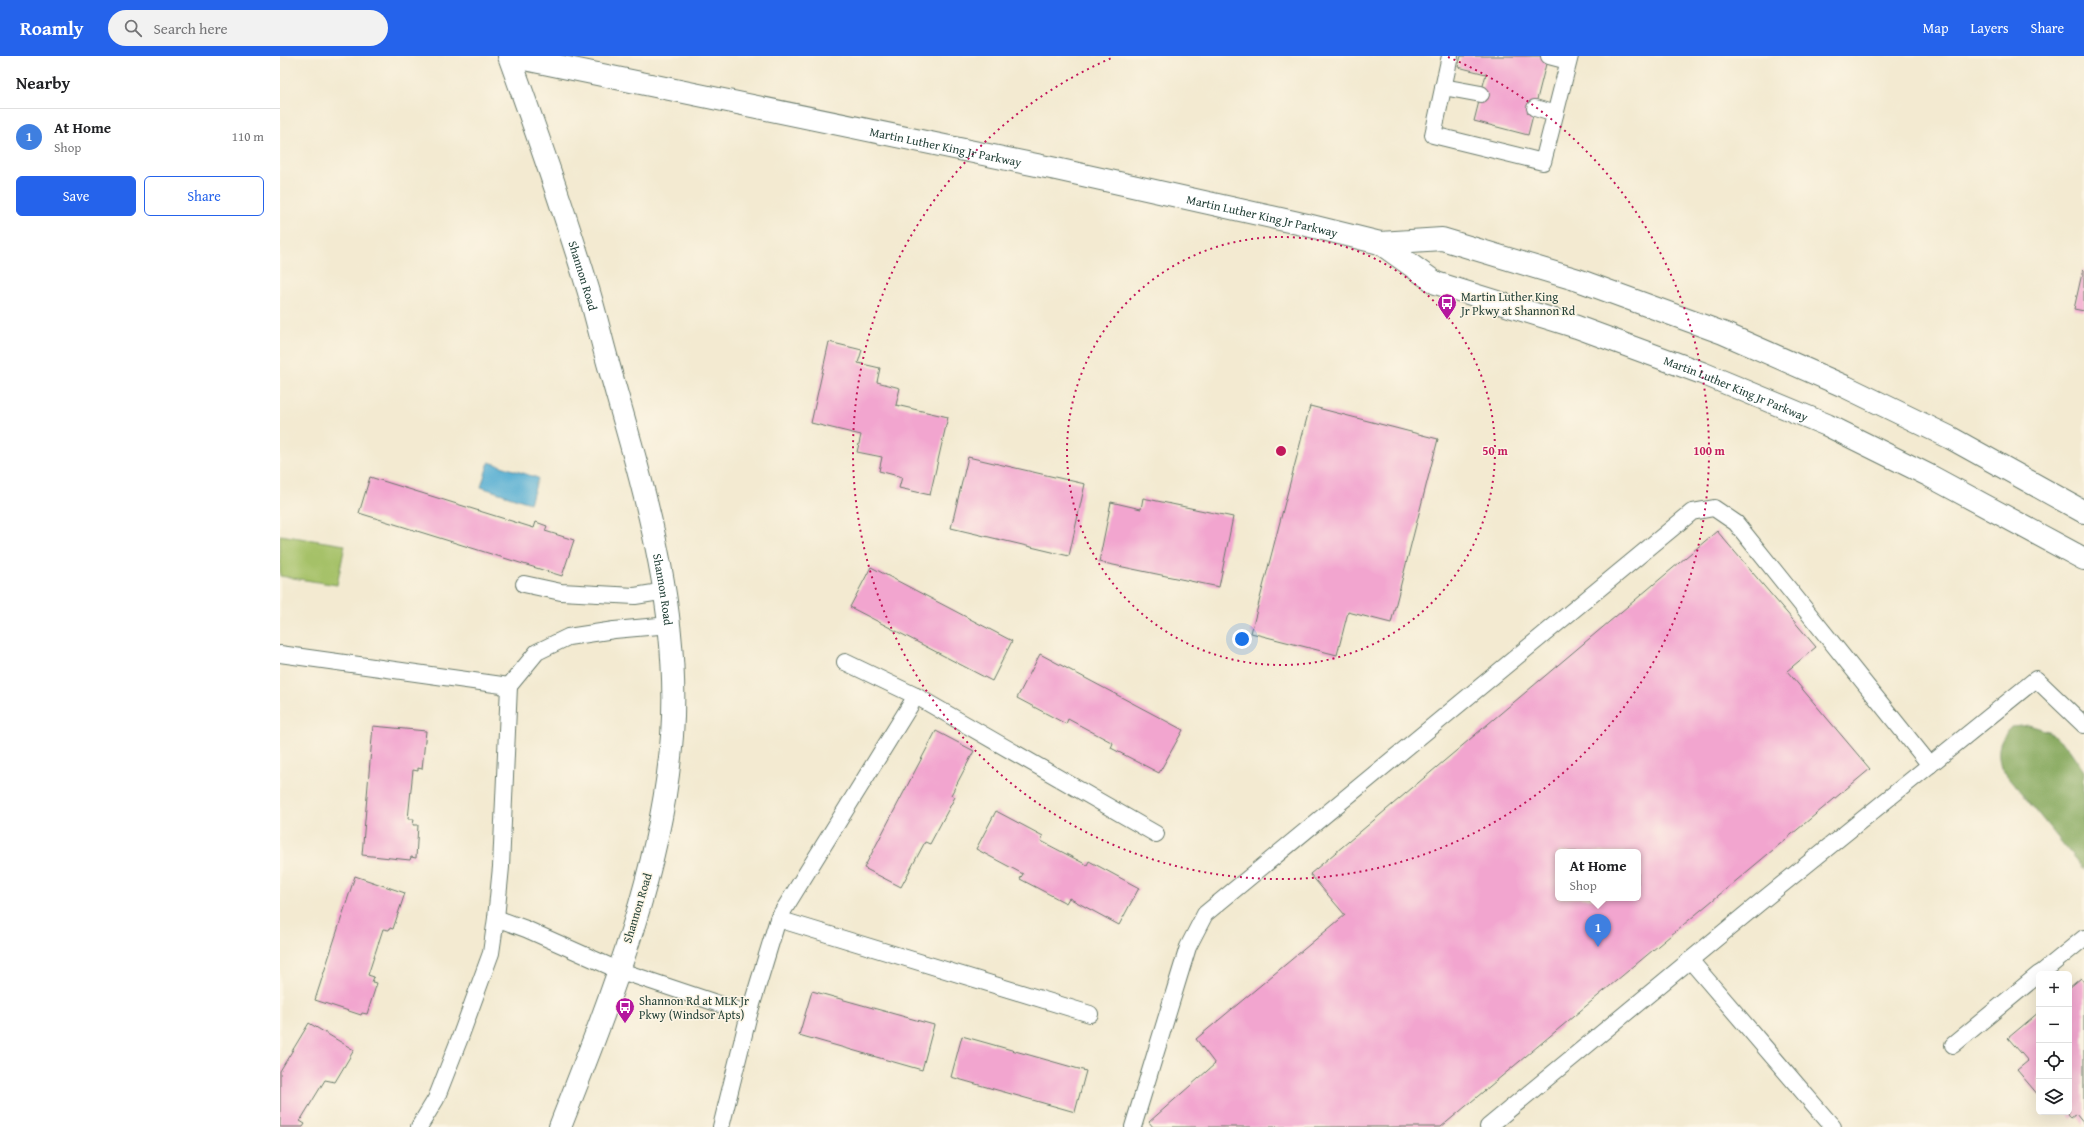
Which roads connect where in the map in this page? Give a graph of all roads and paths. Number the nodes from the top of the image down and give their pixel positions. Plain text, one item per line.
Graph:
1 (510, 56) edge
2 (1450, 56) edge
3 (1549, 56) edge
4 (1569, 58) edge
5 (1443, 87) junction
6 (1481, 94) dead end
7 (1535, 108) dead end
8 (1556, 114) junction
9 (1380, 243) junction
10 (2084, 512) edge
11 (2084, 559) edge
12 (524, 584) dead end
13 (666, 591) junction
14 (670, 625) junction
15 (280, 654) edge
16 (845, 662) dead end
17 (509, 686) junction
18 (916, 696) junction
19 (2084, 725) edge
20 (1930, 765) junction
21 (1156, 834) dead end
22 (496, 918) junction
23 (778, 919) junction
24 (2084, 938) edge
25 (1690, 960) junction
26 (618, 970) junction
27 (2043, 971) edge
28 (2036, 976) edge
29 (749, 1014) junction
30 (1090, 1014) dead end
31 (1952, 1045) dead end
32 (419, 1127) edge
33 (560, 1127) edge
34 (721, 1127) edge
35 (1133, 1127) edge
36 (1488, 1127) edge
37 (1833, 1127) edge

1 - 9 main road, Martin Luther King Jr Parkway
1 - 13 main road, Shannon Road
2 - 5 lane
3 - 4 lane
4 - 8 lane
5 - 6 lane
5 - 8 lane
7 - 8 lane
9 - 10 main road, Martin Luther King Jr Parkway
9 - 11 main road, Martin Luther King Jr Parkway
12 - 13 lane
13 - 14 main road, Shannon Road
14 - 17 lane
14 - 26 main road, Shannon Road
15 - 17 lane
16 - 18 lane
17 - 22 lane
18 - 21 lane
18 - 23 lane
19 - 20 lane
20 - 25 lane
20 - 35 lane
22 - 26 lane
22 - 32 lane
23 - 29 lane
23 - 30 lane
24 - 27 lane
25 - 36 lane
25 - 37 lane
26 - 29 lane
26 - 33 main road, Shannon Road
28 - 31 lane
29 - 34 lane

